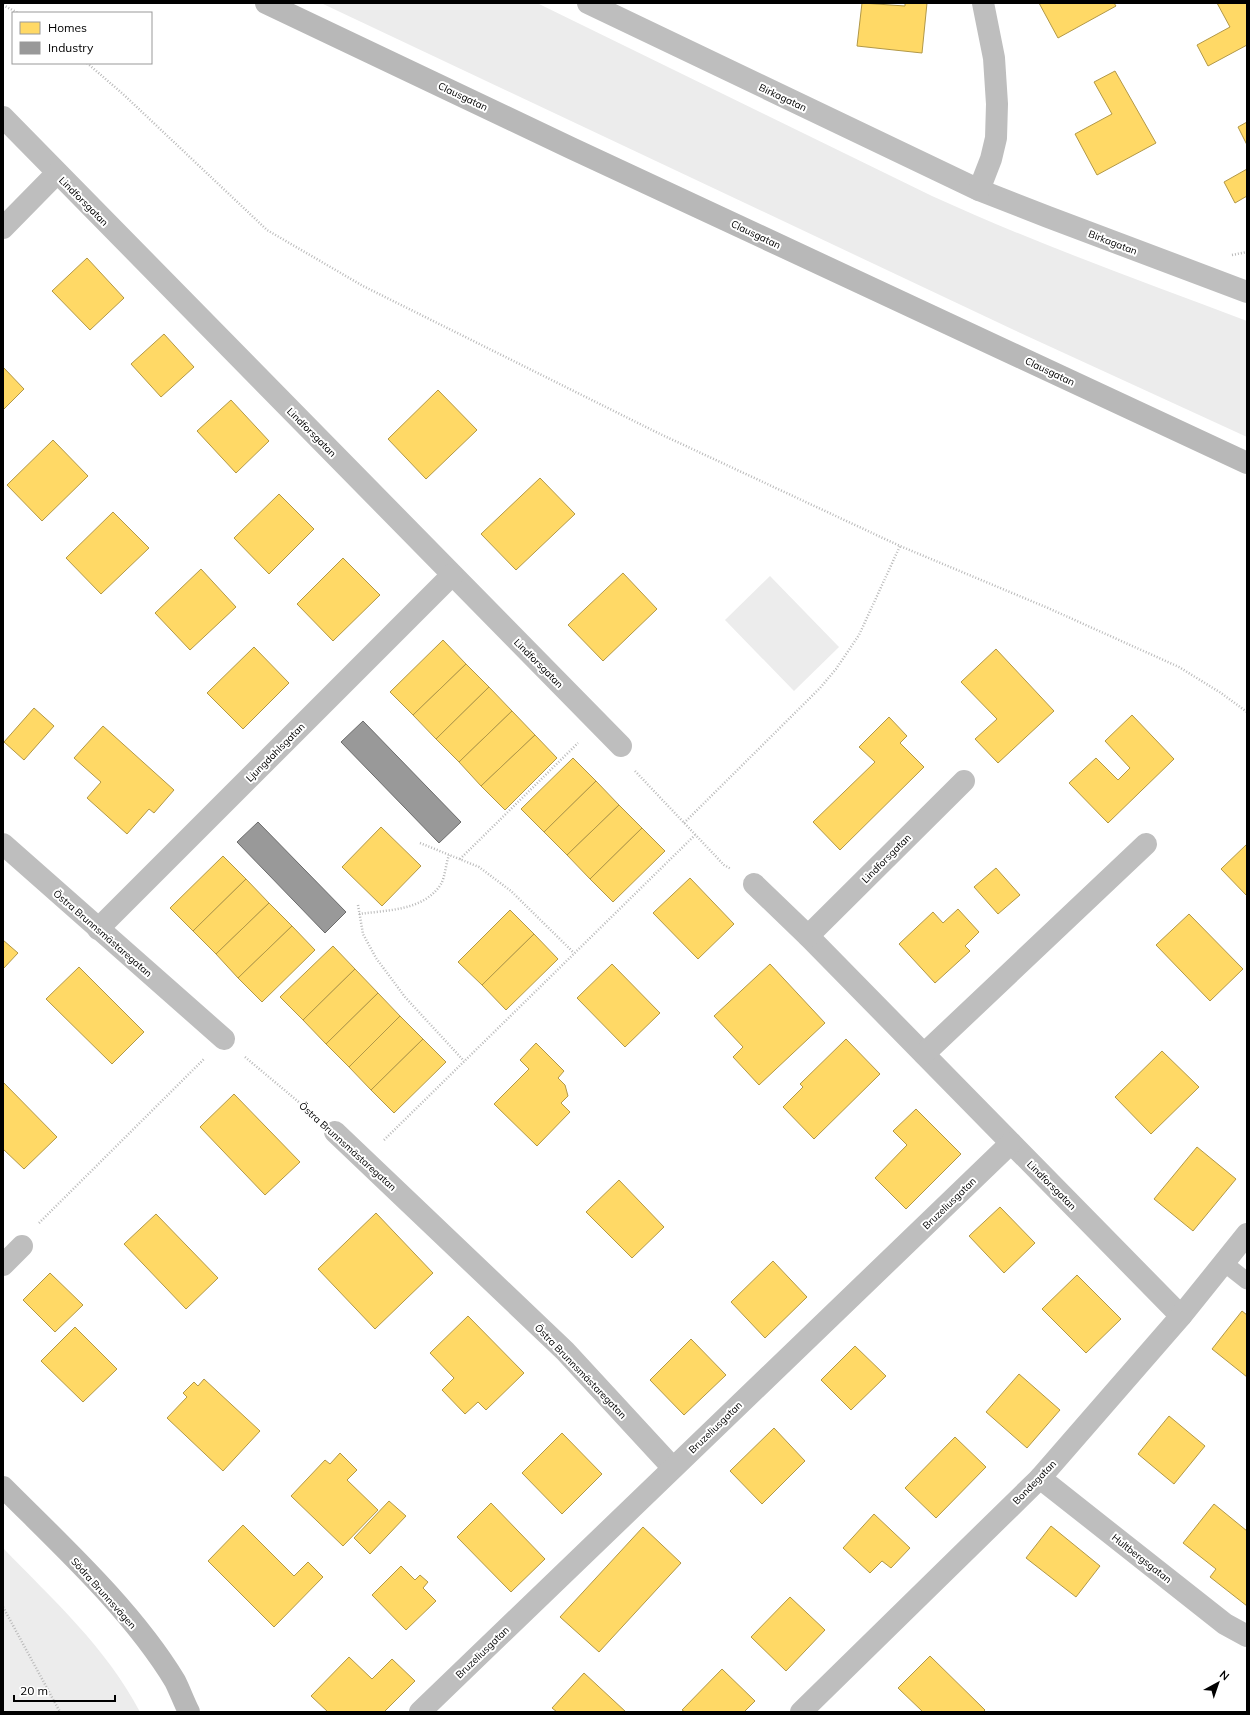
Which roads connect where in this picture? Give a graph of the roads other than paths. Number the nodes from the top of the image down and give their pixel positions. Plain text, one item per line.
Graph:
1 (266, 3) edge
2 (588, 3) edge
3 (983, 3) edge
4 (3, 117) edge
5 (57, 173) junction
6 (979, 190) junction
7 (3, 228) edge
8 (1247, 292) edge
9 (1247, 463) edge
10 (452, 575) junction
11 (621, 746) road end
12 (964, 781) dead end
13 (3, 844) edge
14 (1146, 844) dead end
15 (754, 884) road end
16 (98, 929) junction
17 (808, 936) junction
18 (224, 1040) road end
19 (924, 1054) junction
20 (335, 1132) road end
21 (1011, 1143) junction
22 (1247, 1234) edge
23 (22, 1246) road end
24 (1224, 1262) junction
25 (3, 1265) edge
26 (1247, 1282) edge
27 (1181, 1316) junction
28 (673, 1468) junction
29 (1040, 1478) junction
30 (3, 1487) edge
31 (1247, 1636) edge
32 (188, 1712) edge
33 (420, 1712) edge
34 (801, 1712) edge

1 - 9 main road, Clausgatan
2 - 6 street, Birkagatan
3 - 6 street
4 - 5 street, Lindforsgatan
5 - 7 street
5 - 10 street, Lindforsgatan
6 - 8 street, Birkagatan
10 - 11 street, Lindforsgatan
10 - 16 street, Ljungdahlsgatan
12 - 17 street, Lindforsgatan
13 - 16 street, Östra Brunnsmästaregatan
14 - 19 street
15 - 17 street, Lindforsgatan
16 - 18 street, Östra Brunnsmästaregatan
17 - 19 street, Lindforsgatan
19 - 21 street, Lindforsgatan
20 - 28 street, Östra Brunnsmästaregatan
21 - 27 street, Lindforsgatan
21 - 28 street, Bruzeliusgatan
22 - 24 street, Bondegatan
23 - 25 street
24 - 26 lane
24 - 27 street, Bondegatan
27 - 29 street, Bondegatan
28 - 33 street, Bruzeliusgatan
29 - 31 street, Hultbergsgatan
29 - 34 street, Bondegatan
30 - 32 main road, Södra Brunnsvägen

